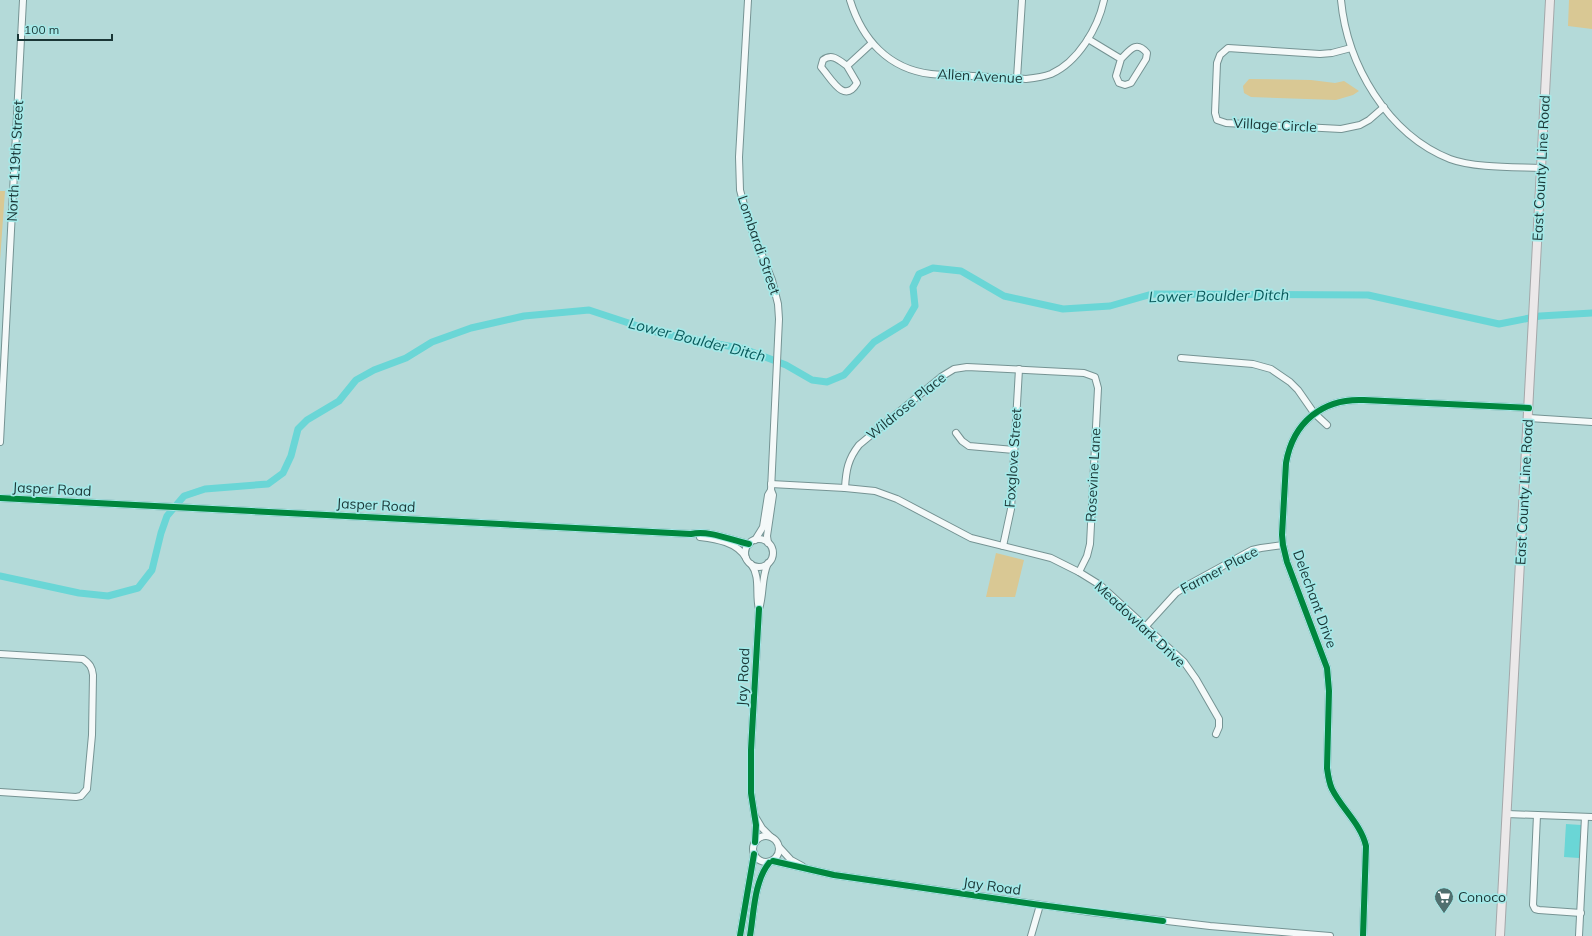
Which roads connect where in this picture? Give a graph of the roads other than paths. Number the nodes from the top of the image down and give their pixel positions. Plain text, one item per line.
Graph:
1 (23, 0) edge
2 (748, 0) edge
3 (850, 0) edge
4 (1022, 0) edge
5 (1104, 0) edge
6 (1341, 0) edge
7 (1550, 0) edge
8 (1088, 39) junction
9 (872, 43) junction
10 (1351, 48) junction
11 (1121, 59) junction
12 (847, 66) junction
13 (1017, 78) junction
14 (1384, 107) junction
15 (1540, 168) junction
16 (1181, 358) dead end
17 (1019, 369) junction
18 (1095, 377) joint
19 (1529, 408) junction
20 (1314, 413) junction
21 (1528, 418) junction
22 (1592, 422) edge
23 (1327, 425) dead end
24 (956, 433) dead end
25 (0, 442) edge
26 (1014, 450) junction
27 (771, 487) junction
28 (845, 488) junction
29 (0, 498) edge
30 (691, 534) junction
31 (752, 542) junction
32 (768, 543) junction
33 (1283, 545) junction
34 (1003, 546) junction
35 (746, 558) junction
36 (768, 563) junction
37 (750, 564) junction
38 (1079, 572) junction
39 (759, 609) junction
40 (1146, 626) junction
41 (0, 654) edge
42 (1216, 734) dead end
43 (0, 792) edge
44 (754, 814) junction
45 (1507, 814) junction
46 (1537, 815) junction
47 (1589, 817) edge
48 (771, 837) junction
49 (754, 842) junction
50 (780, 848) junction
51 (754, 854) junction
52 (771, 862) junction
53 (817, 871) junction
54 (1040, 905) junction
55 (1581, 913) junction
56 (740, 936) edge
57 (750, 936) edge
58 (1031, 936) edge
59 (1330, 936) edge
60 (1363, 936) edge
61 (1500, 936) edge
62 (1580, 936) edge

1 - 25 street, North 119th Street
2 - 27 street, Lombardi Street
3 - 9 street, Allen Avenue
4 - 13 street
5 - 8 street, Allen Avenue
6 - 10 street
7 - 15 main road, East County Line Road
8 - 11 street
8 - 13 street, Allen Avenue
9 - 12 street
9 - 13 street, Allen Avenue
10 - 14 street
10 - 14 street, Village Circle
11 - 11 street
12 - 12 street
14 - 15 street
15 - 19 main road, East County Line Road
16 - 20 street
17 - 18 street, Wildrose Place
17 - 26 street, Foxglove Street
17 - 28 street, Wildrose Place
18 - 38 street, Rosevine Lane
19 - 20 street, Delechant Drive
19 - 21 main road, East County Line Road
20 - 23 street
20 - 33 street, Delechant Drive
21 - 22 street
21 - 45 main road, East County Line Road
24 - 26 street
26 - 34 street, Foxglove Street
27 - 28 street, Meadowlark Drive
27 - 31 street, Lombardi Street
27 - 32 street, Lombardi Street
28 - 34 street, Meadowlark Drive
29 - 30 street, Jasper Road
30 - 31 street, Jasper Road
30 - 35 street, Jasper Road
31 - 32 street
31 - 35 street
32 - 36 street
33 - 40 street, Farmer Place
33 - 60 street, Delechant Drive
34 - 38 street, Meadowlark Drive
35 - 37 street
36 - 37 street
36 - 39 street, Jay Road
37 - 39 street, Jay Road
38 - 40 street, Meadowlark Drive
39 - 44 street, Jay Road
40 - 42 street, Meadowlark Drive
41 - 43 street
44 - 48 street, Jay Road
44 - 49 street, Jay Road
45 - 46 street
45 - 61 main road, East County Line Road
46 - 47 street
46 - 55 street
47 - 55 street
48 - 49 street
48 - 50 street
49 - 51 street
50 - 52 street
50 - 53 street, Jay Road
51 - 52 street
51 - 56 street
52 - 53 street, Jay Road
52 - 57 street
53 - 54 street, Jay Road
54 - 58 street
54 - 59 street, Jay Road
55 - 62 street

